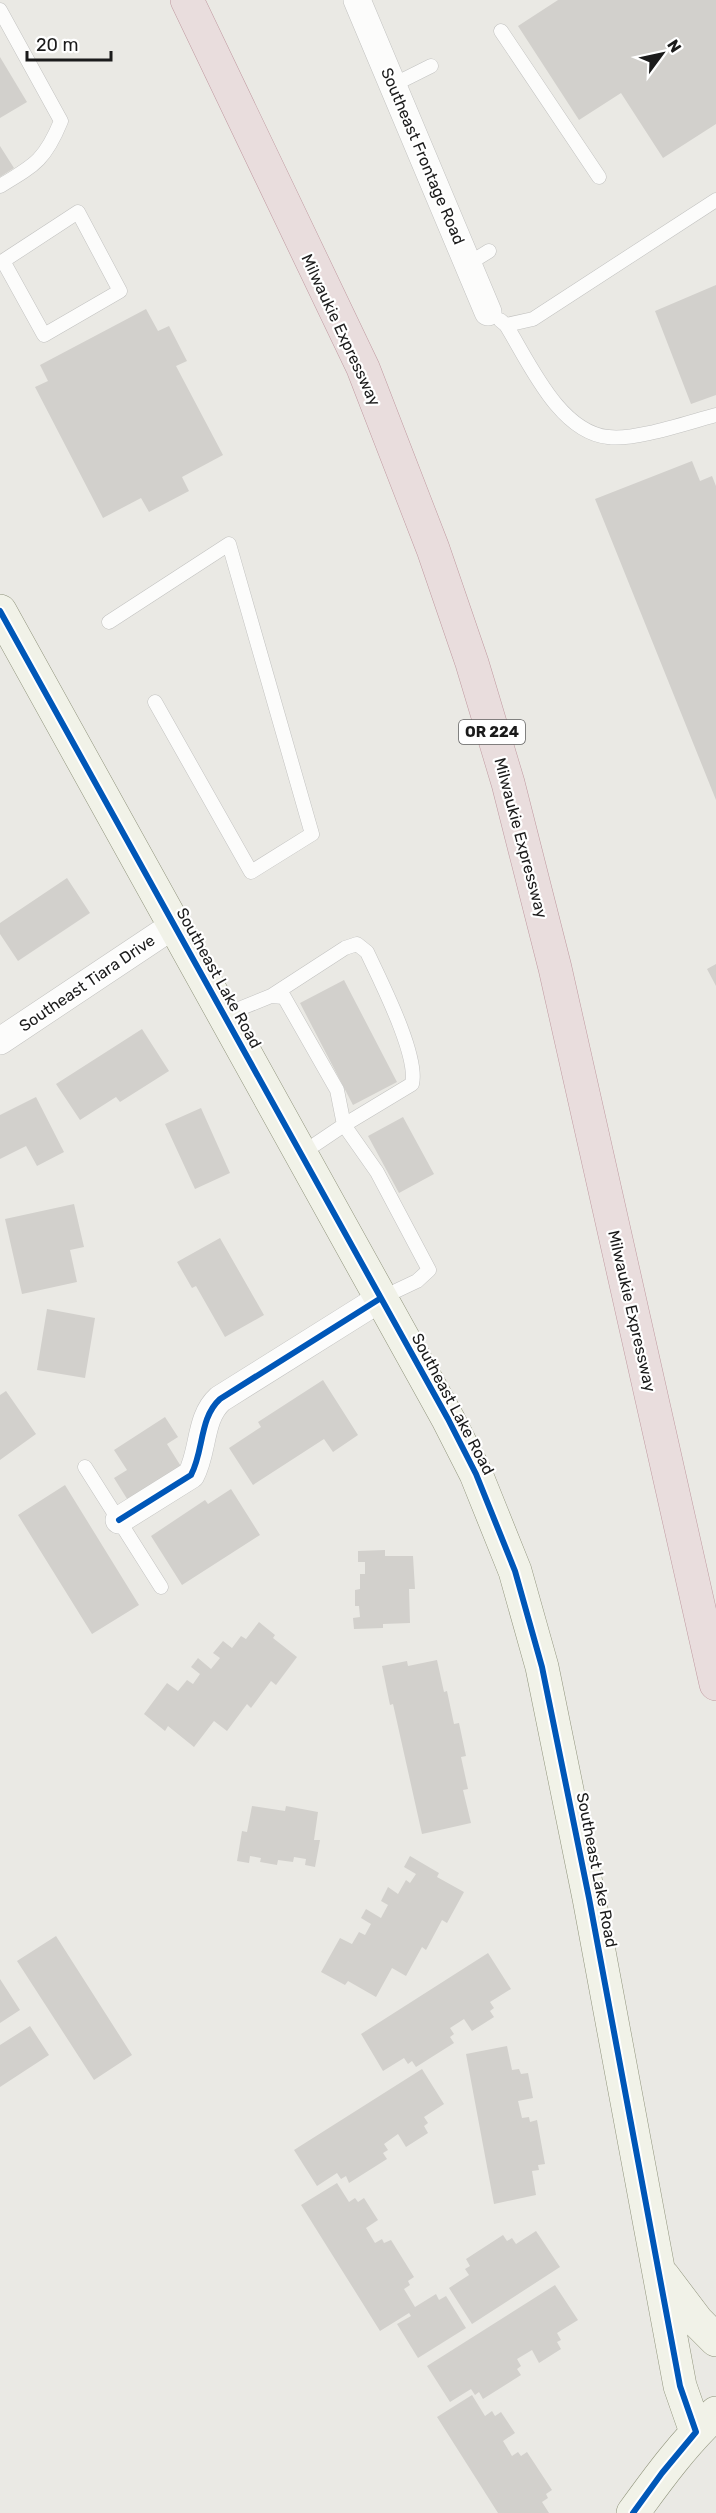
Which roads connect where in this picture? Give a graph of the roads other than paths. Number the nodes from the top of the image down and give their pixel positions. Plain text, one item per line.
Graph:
1 (187, 0) edge
2 (357, 0) edge
3 (0, 10) edge
4 (501, 31) dead end
5 (431, 66) dead end
6 (393, 85) junction
7 (599, 177) dead end
8 (0, 186) edge
9 (716, 200) edge
10 (1, 262) edge
11 (497, 319) junction
12 (716, 415) edge
13 (0, 610) edge
14 (109, 622) dead end
15 (154, 702) dead end
16 (174, 925) junction
17 (277, 996) junction
18 (224, 1015) junction
19 (0, 1041) edge
20 (344, 1125) junction
21 (301, 1154) junction
22 (381, 1298) junction
23 (85, 1467) dead end
24 (119, 1520) junction
25 (161, 1587) dead end
26 (716, 1684) edge
27 (660, 2273) junction
28 (716, 2340) edge
29 (706, 2423) edge
30 (633, 2513) edge

1 - 26 highway, Milwaukie Expressway / OR 224
2 - 6 street, Southeast Frontage Road
3 - 8 lane
4 - 7 lane
5 - 6 lane
6 - 11 street, Southeast Frontage Road
9 - 11 lane
10 - 10 lane
11 - 12 lane
13 - 16 street, Southeast Lake Road
14 - 15 lane
16 - 18 street, Southeast Lake Road
16 - 19 street, Southeast Tiara Drive
17 - 18 lane
17 - 20 lane
17 - 20 lane
18 - 21 street, Southeast Lake Road
20 - 21 lane
20 - 22 lane
21 - 22 street, Southeast Lake Road
22 - 24 street
22 - 27 street, Southeast Lake Road
23 - 24 lane
24 - 25 lane
27 - 28 street
27 - 29 street, Southeast Lake Road
29 - 30 street

